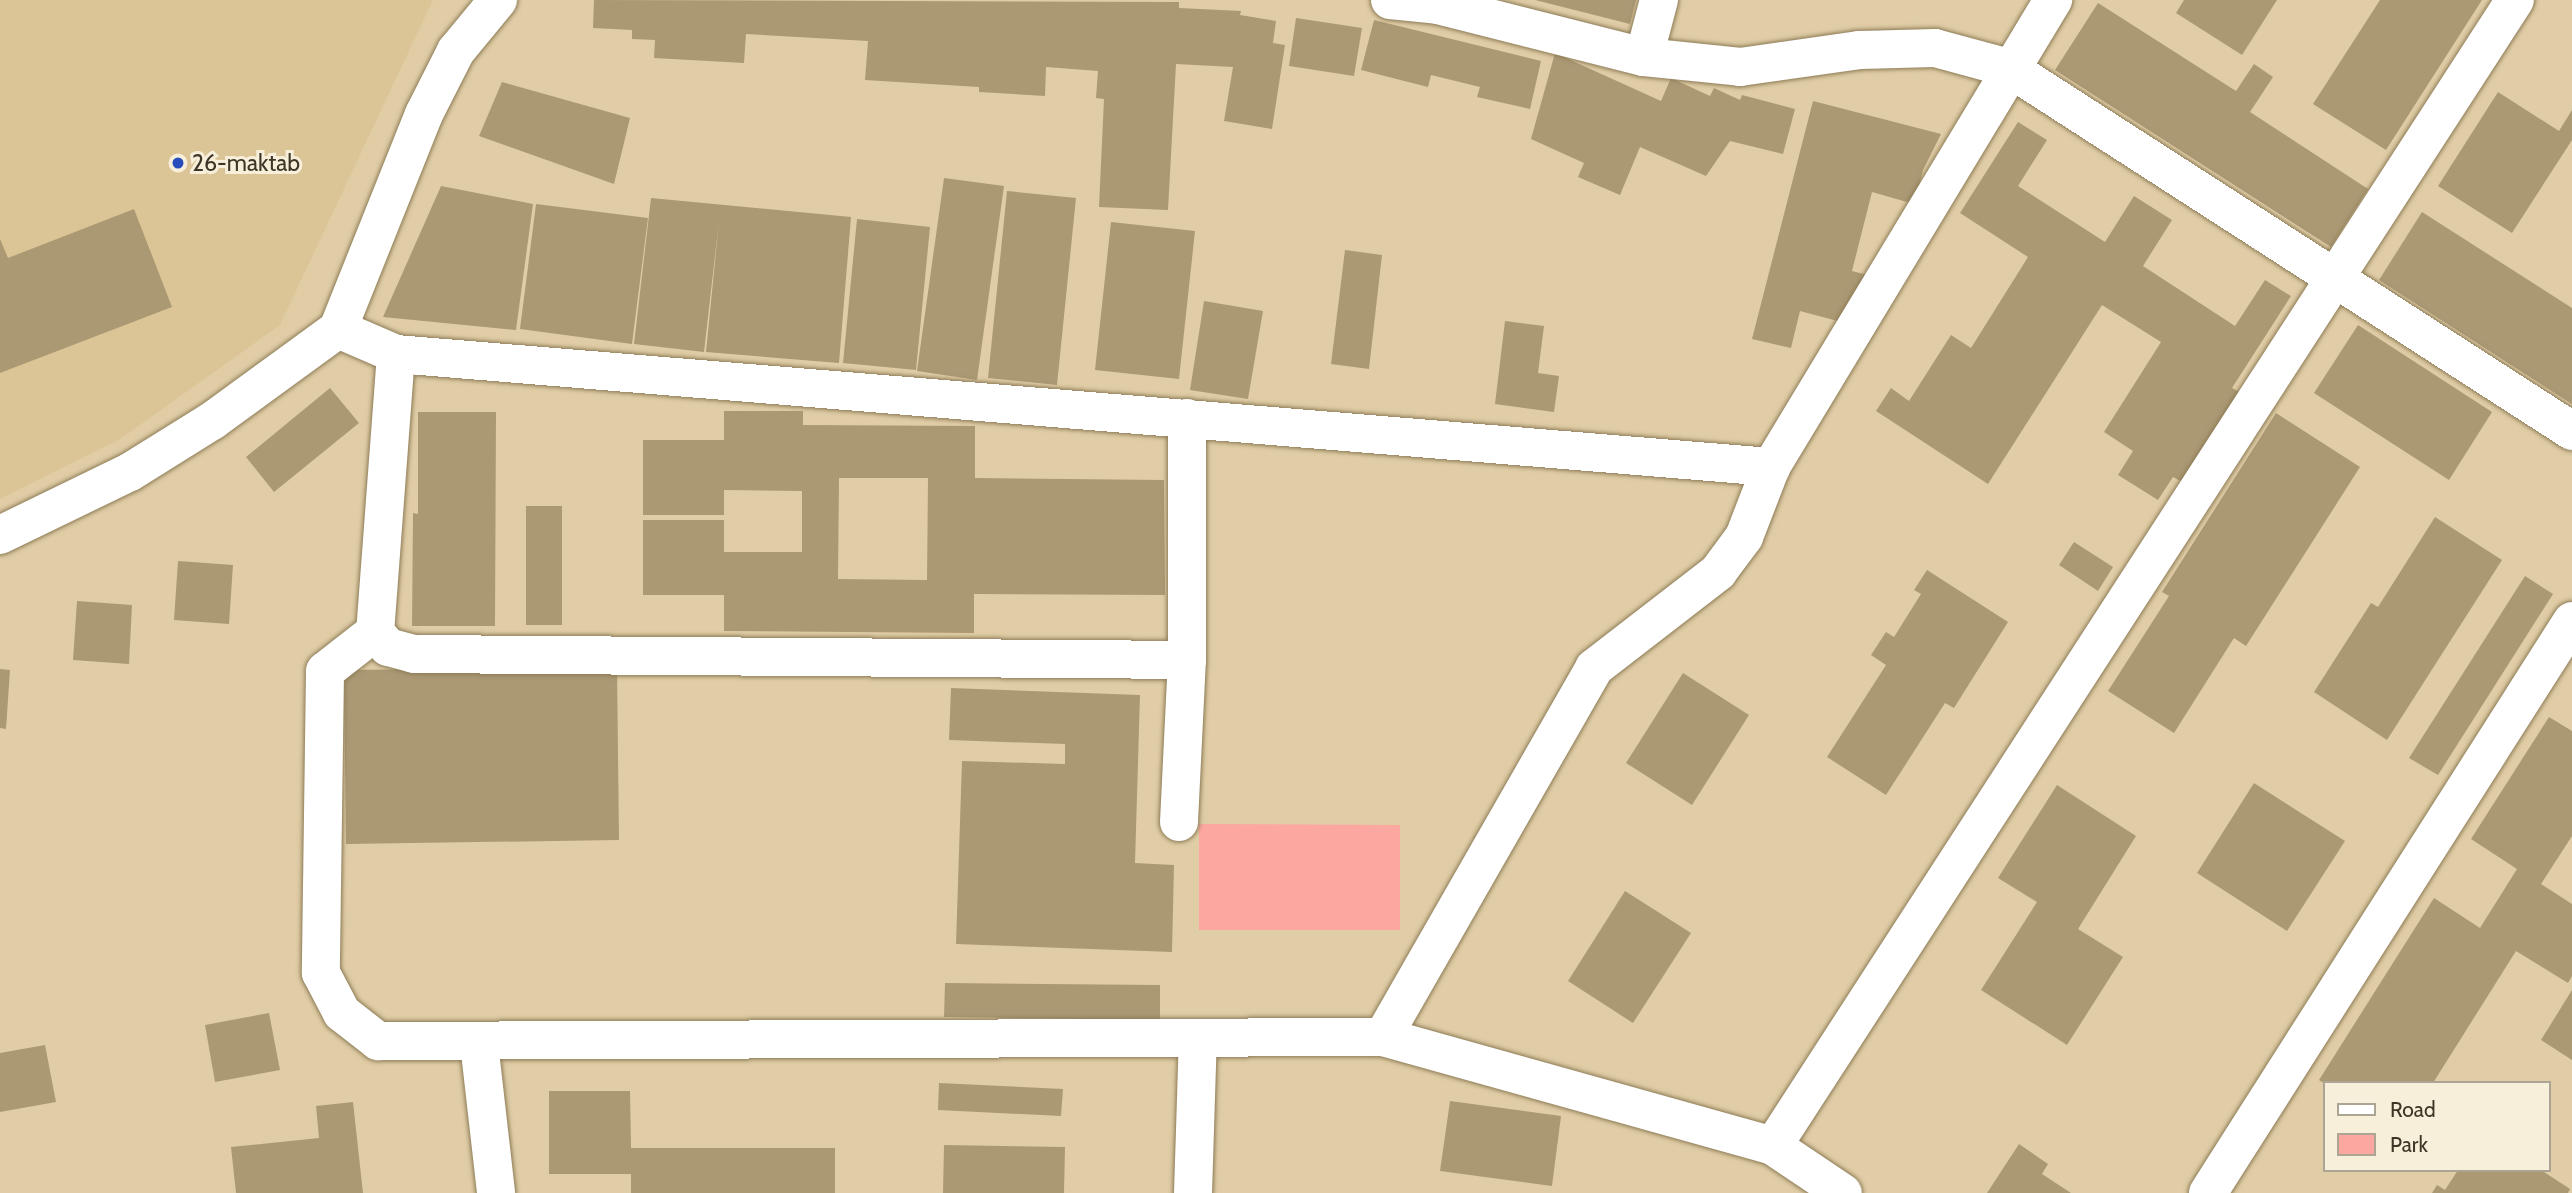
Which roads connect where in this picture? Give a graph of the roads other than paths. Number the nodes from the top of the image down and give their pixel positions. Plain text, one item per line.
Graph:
1 (498, 0) edge
2 (1390, 0) edge
3 (1659, 0) edge
4 (2053, 0) edge
5 (2515, 0) edge
6 (1644, 57) junction
7 (2009, 68) junction
8 (2335, 277) junction
9 (338, 329) junction
10 (396, 354) junction
11 (1187, 418) junction
12 (2572, 431) edge
13 (1771, 467) junction
14 (0, 535) edge
15 (2572, 621) edge
16 (375, 632) junction
17 (1187, 660) junction
18 (1180, 822) dead end
19 (1199, 1038) junction
20 (1383, 1038) junction
21 (479, 1043) junction
22 (1773, 1146) junction
23 (496, 1193) edge
24 (1193, 1193) edge
25 (1843, 1193) edge
26 (2208, 1193) edge

1 - 9 street
2 - 6 street
3 - 6 street
4 - 7 street
5 - 8 street
6 - 7 street
7 - 8 street
7 - 13 street
8 - 12 street
8 - 22 street
9 - 10 street
9 - 14 street
10 - 11 street
10 - 16 street
11 - 13 street
11 - 17 street
13 - 20 street
15 - 26 street
16 - 17 street
16 - 21 street
17 - 18 street
19 - 20 street
19 - 21 street
19 - 24 street
20 - 22 street
21 - 23 street
22 - 25 street

